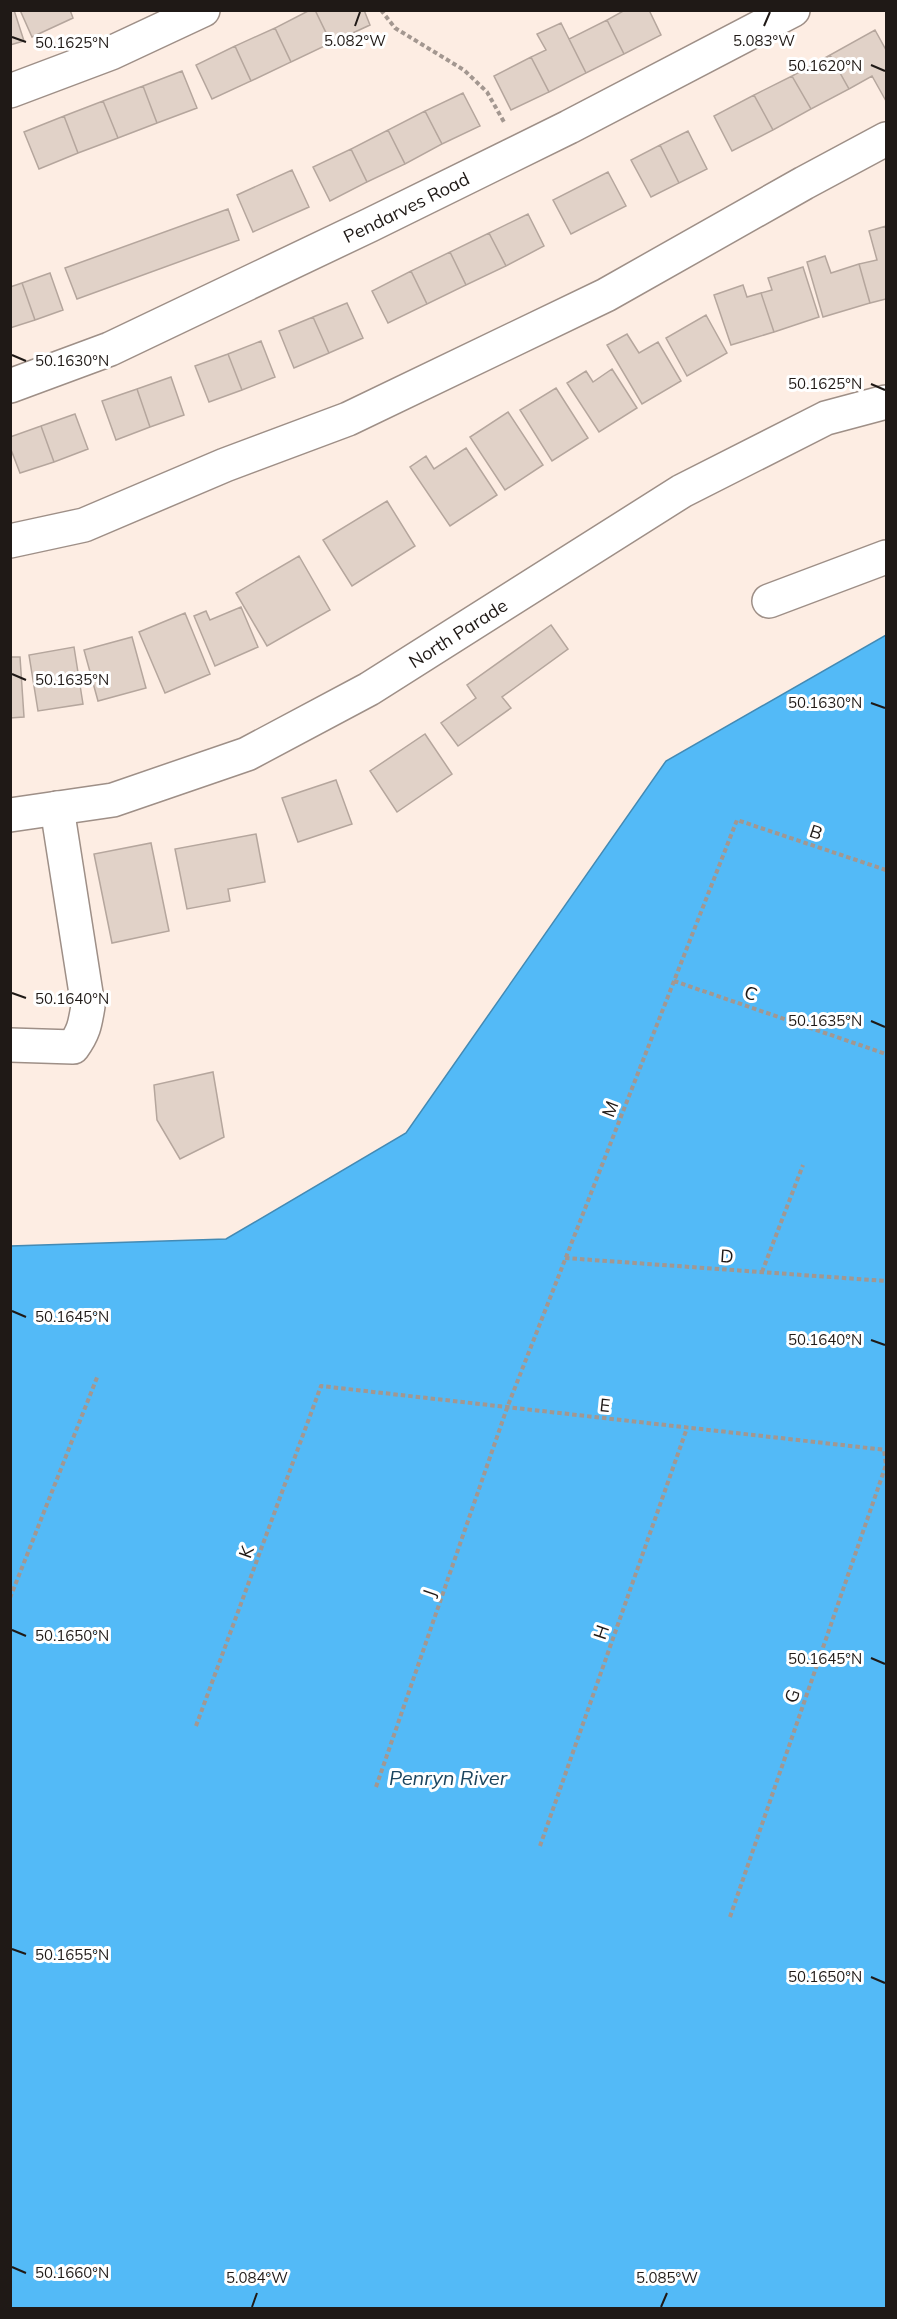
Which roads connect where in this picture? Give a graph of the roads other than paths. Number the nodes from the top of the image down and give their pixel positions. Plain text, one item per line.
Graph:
1 (203, 10) edge
2 (793, 10) edge
3 (10, 91) edge
4 (886, 139) edge
5 (10, 386) edge
6 (886, 402) edge
7 (10, 541) edge
8 (886, 557) edge
9 (769, 601) dead end
10 (57, 808) junction
11 (10, 815) edge
12 (10, 1045) edge

1 - 3 street
2 - 5 street, Pendarves Road
4 - 7 street
6 - 10 street, North Parade
8 - 9 street
10 - 11 street, North Parade
10 - 12 street

